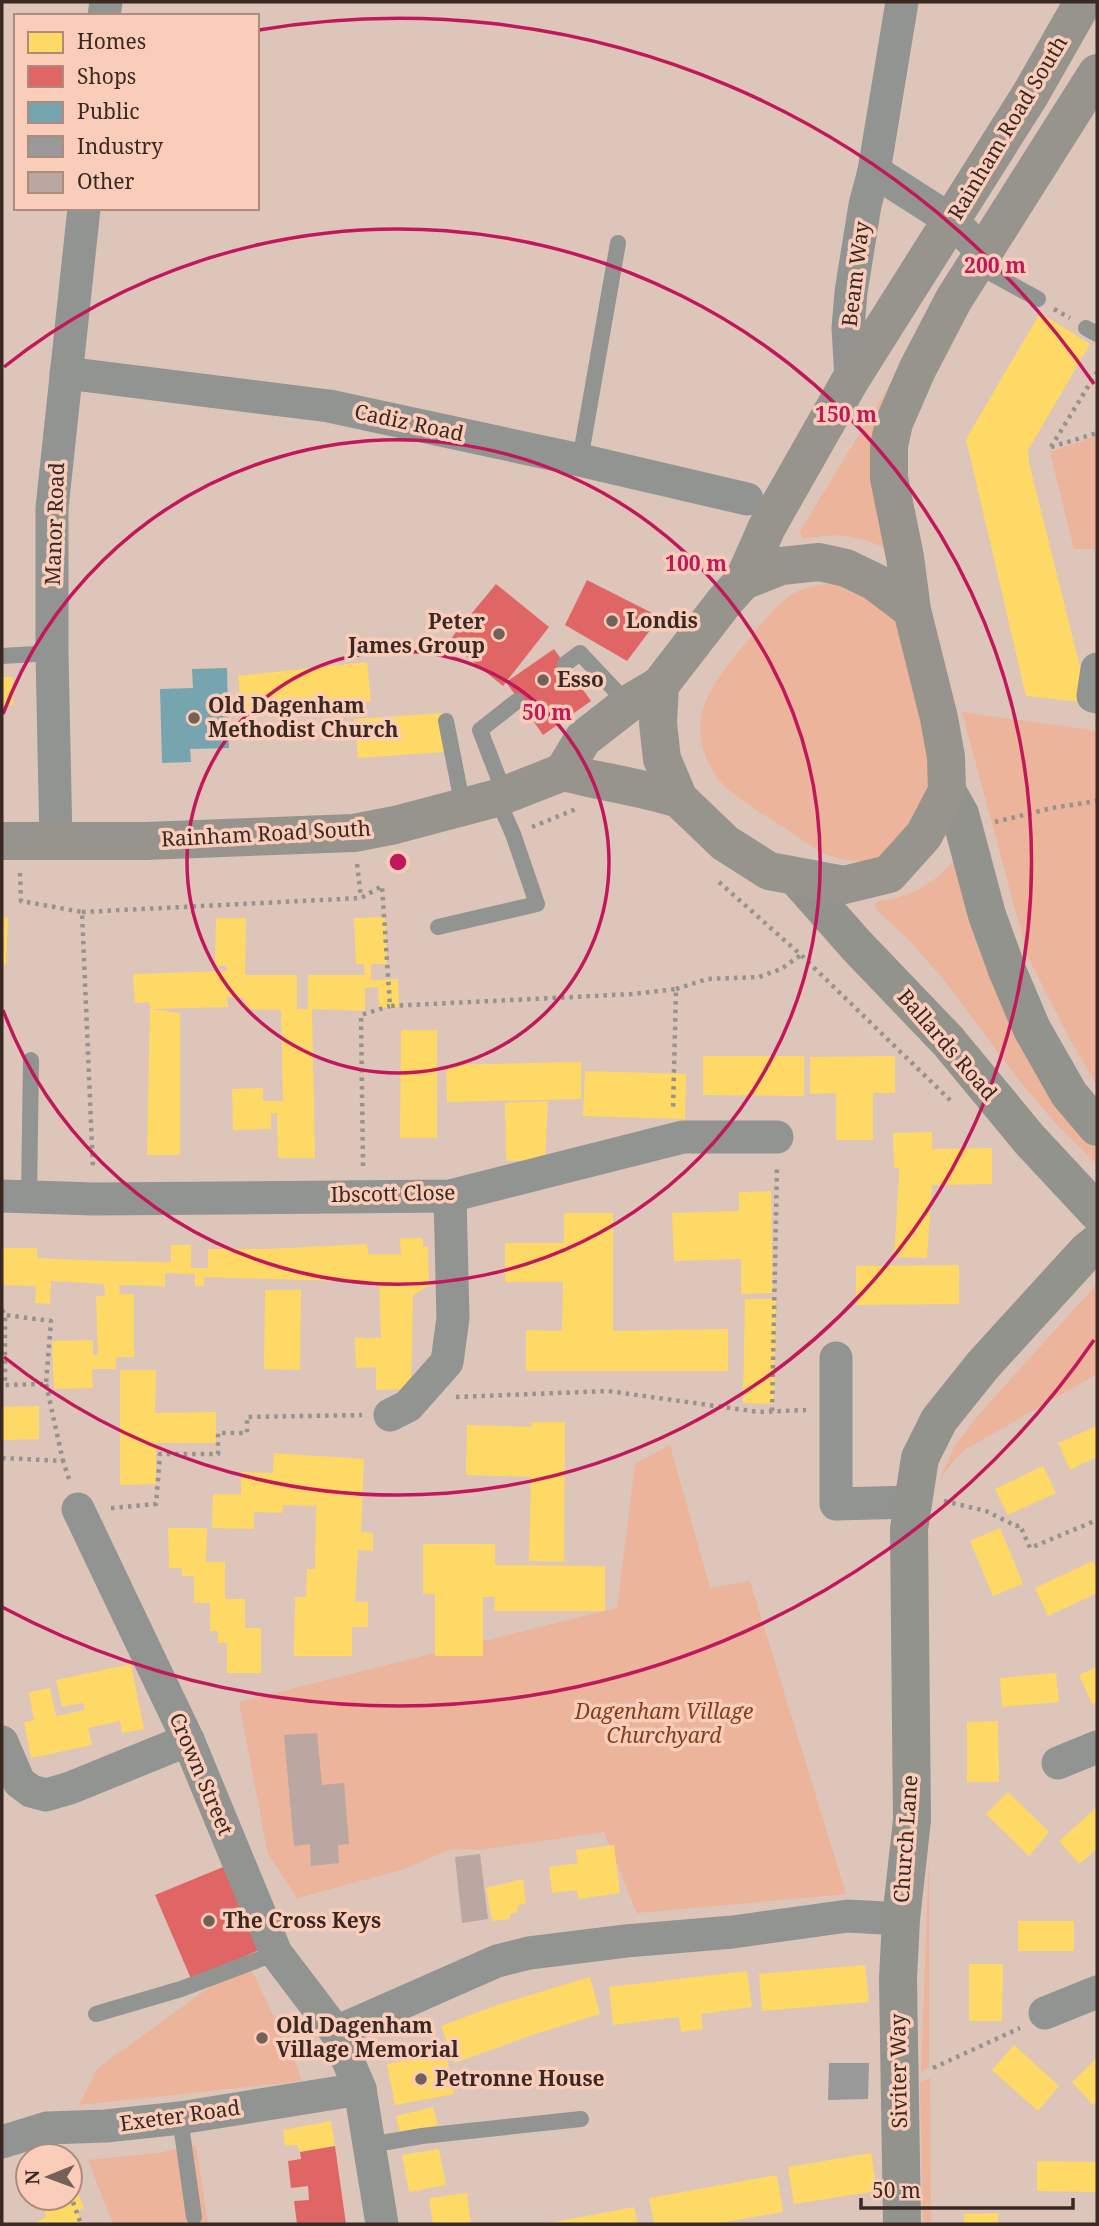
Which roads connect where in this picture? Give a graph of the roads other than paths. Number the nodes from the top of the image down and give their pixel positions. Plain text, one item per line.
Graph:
1 (902, 2) edge
2 (1083, 2) edge
3 (1097, 73) edge
4 (874, 171) junction
5 (84, 210) edge
6 (952, 221) junction
7 (618, 243) dead end
8 (979, 259) junction
9 (1038, 299) road end
10 (66, 373) junction
11 (851, 379) junction
12 (580, 460) junction
13 (747, 499) dead end
14 (743, 581) junction
15 (912, 610) junction
16 (52, 653) junction
17 (2, 656) edge
18 (565, 664) dead end
19 (1097, 669) edge
20 (660, 685) junction
21 (1097, 697) edge
22 (517, 701) dead end
23 (628, 704) junction
24 (446, 721) dead end
25 (563, 772) junction
26 (947, 791) junction
27 (679, 799) junction
28 (488, 800) junction
29 (26, 841) edge
30 (797, 877) junction
31 (438, 927) dead end
32 (31, 1060) dead end
33 (1097, 1128) edge
34 (777, 1137) road end
35 (15, 1196) edge
36 (450, 1196) junction
37 (1097, 1212) edge
38 (1097, 1243) edge
39 (836, 1358) dead end
40 (390, 1415) road end
41 (926, 1501) junction
42 (81, 1515) road end
43 (188, 1740) junction
44 (2, 1742) edge
45 (1097, 1747) edge
46 (1058, 1763) dead end
47 (901, 1919) junction
48 (276, 1953) junction
49 (1097, 1992) edge
50 (1045, 2013) road end
51 (96, 2014) dead end
52 (336, 2032) junction
53 (360, 2089) junction
54 (180, 2118) junction
55 (581, 2119) dead end
56 (2, 2142) edge
57 (370, 2145) junction
58 (194, 2217) dead end
59 (382, 2224) edge
60 (902, 2224) edge

1 - 4 street, Beam Way
2 - 6 main road, Rainham Road South
3 - 8 main road, Rainham Road South
4 - 6 street
4 - 11 street, Beam Way
5 - 10 street, Manor Road
6 - 8 street
6 - 11 main road, Rainham Road South
7 - 12 lane
8 - 9 lane
8 - 15 main road, Rainham Road South
10 - 12 street, Cadiz Road
10 - 16 street, Manor Road
11 - 14 main road, Rainham Road South
12 - 13 street, Cadiz Road
14 - 15 main road
14 - 20 main road
15 - 26 main road, Rainham Road South
16 - 17 lane
16 - 29 street, Manor Road
18 - 23 lane
19 - 21 street
20 - 23 main road
20 - 27 main road
22 - 28 lane
23 - 25 main road
24 - 28 lane
25 - 27 main road
25 - 28 main road, Rainham Road South
26 - 30 main road
26 - 33 street
27 - 30 main road
28 - 29 main road, Rainham Road South
28 - 31 lane
30 - 37 street, Ballards Road
32 - 35 lane
34 - 36 street, Ibscott Close
35 - 36 street, Ibscott Close
36 - 40 street
38 - 41 street, Church Lane
39 - 41 street
41 - 47 street, Church Lane
42 - 43 street, Crown Street
43 - 44 street
43 - 48 street, Crown Street
45 - 46 street
47 - 52 street, Church Lane
47 - 60 street, Siviter Way
48 - 51 lane
48 - 52 street, Crown Street
49 - 50 street
52 - 53 street, Crown Street
53 - 54 street, Exeter Road
53 - 57 street, Crown Street
54 - 56 street, Exeter Road
54 - 58 lane
55 - 57 lane
57 - 59 street, Crown Street

